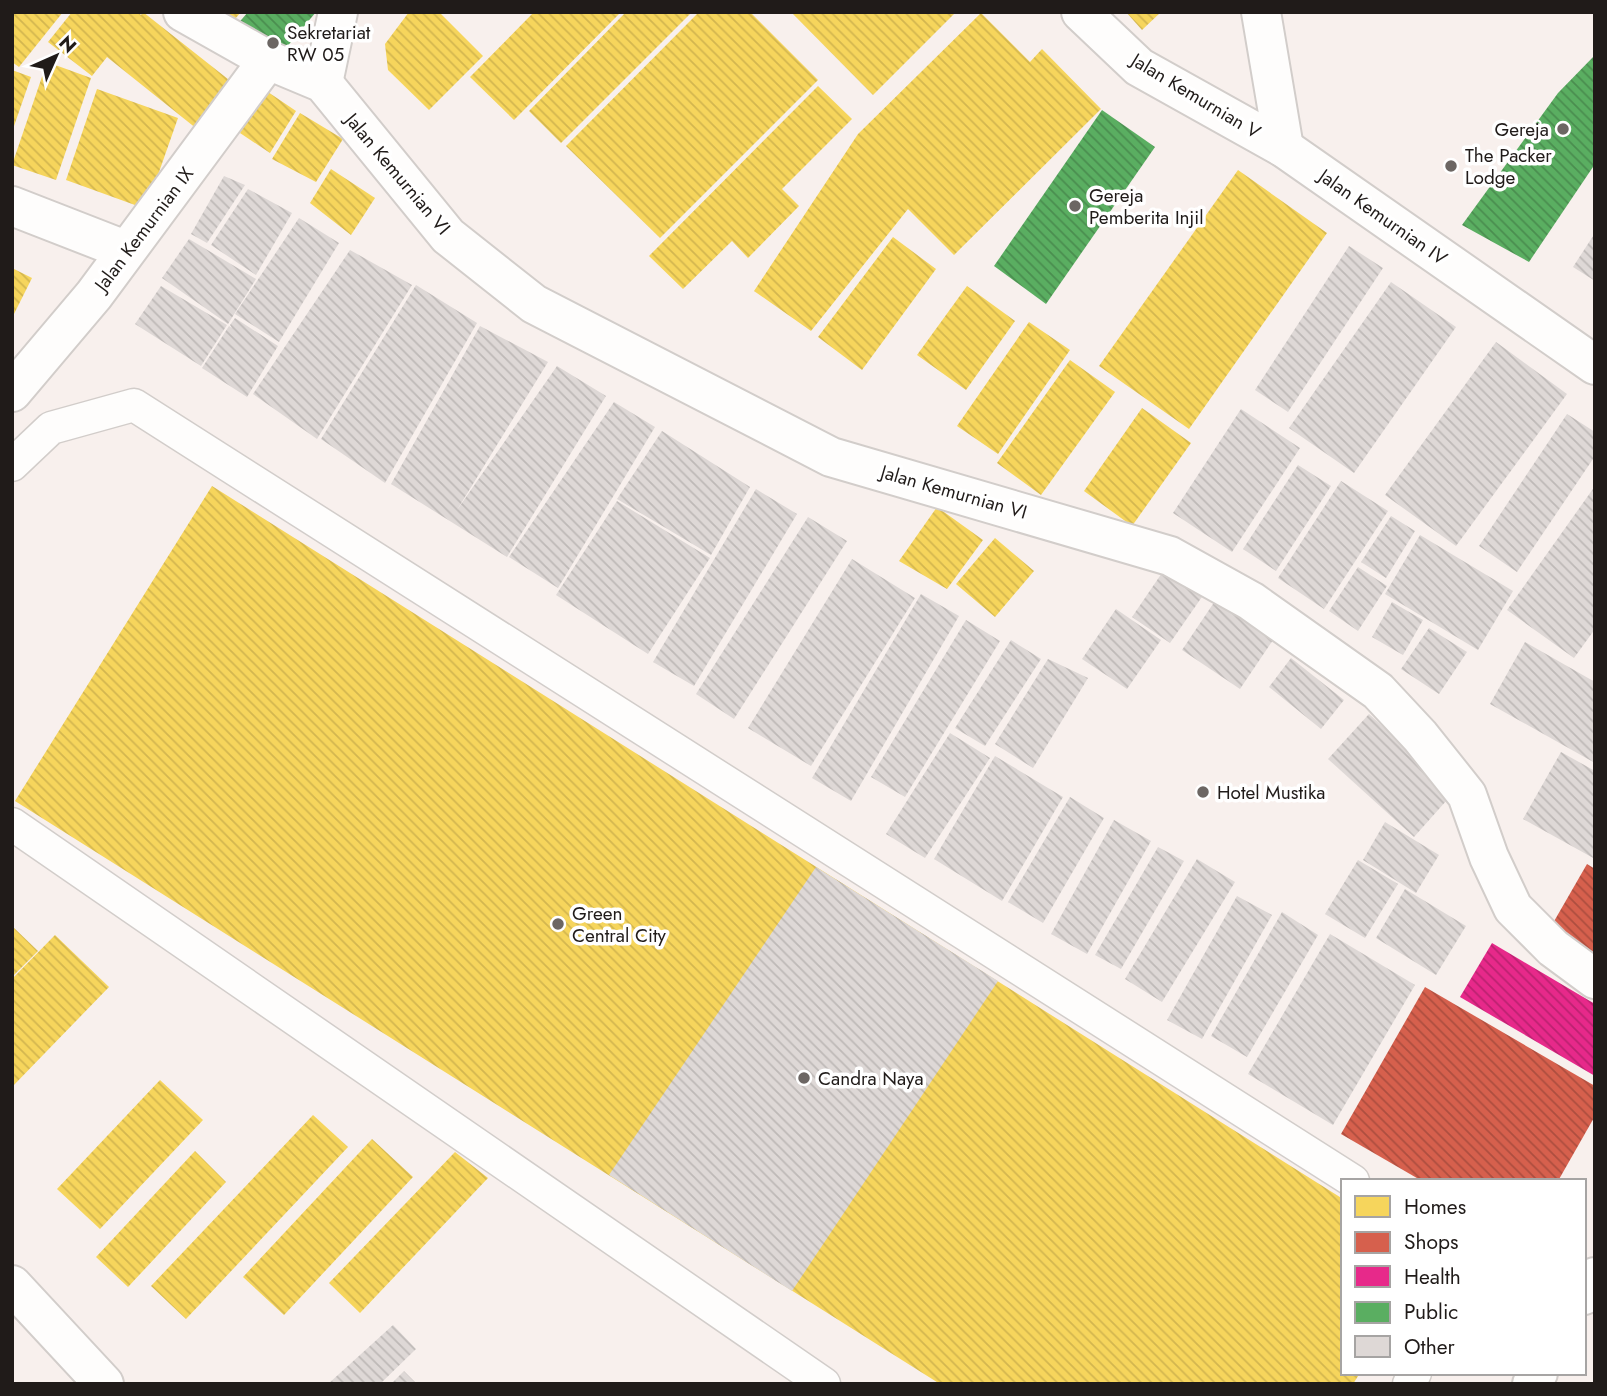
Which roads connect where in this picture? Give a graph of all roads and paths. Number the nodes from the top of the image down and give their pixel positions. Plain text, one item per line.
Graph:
1 (183, 12) edge
2 (338, 12) edge
3 (1081, 12) edge
4 (1261, 12) edge
5 (268, 60) junction
6 (323, 83) junction
7 (1284, 148) junction
8 (12, 206) edge
9 (125, 250) junction
10 (1595, 365) edge
11 (12, 392) edge
12 (12, 465) edge
13 (12, 824) edge
14 (1595, 979) edge
15 (1350, 1179) edge
16 (12, 1284) edge
17 (104, 1384) edge
18 (824, 1384) edge

1 - 5 street
2 - 6 street
3 - 7 street, Jalan Kemurnian V
4 - 7 street
5 - 6 street
5 - 9 street, Jalan Kemurnian IX
6 - 14 street, Jalan Kemurnian VI
7 - 10 street, Jalan Kemurnian IV
8 - 9 street
9 - 11 street, Jalan Kemurnian IX
12 - 15 lane
13 - 18 lane
16 - 17 street

